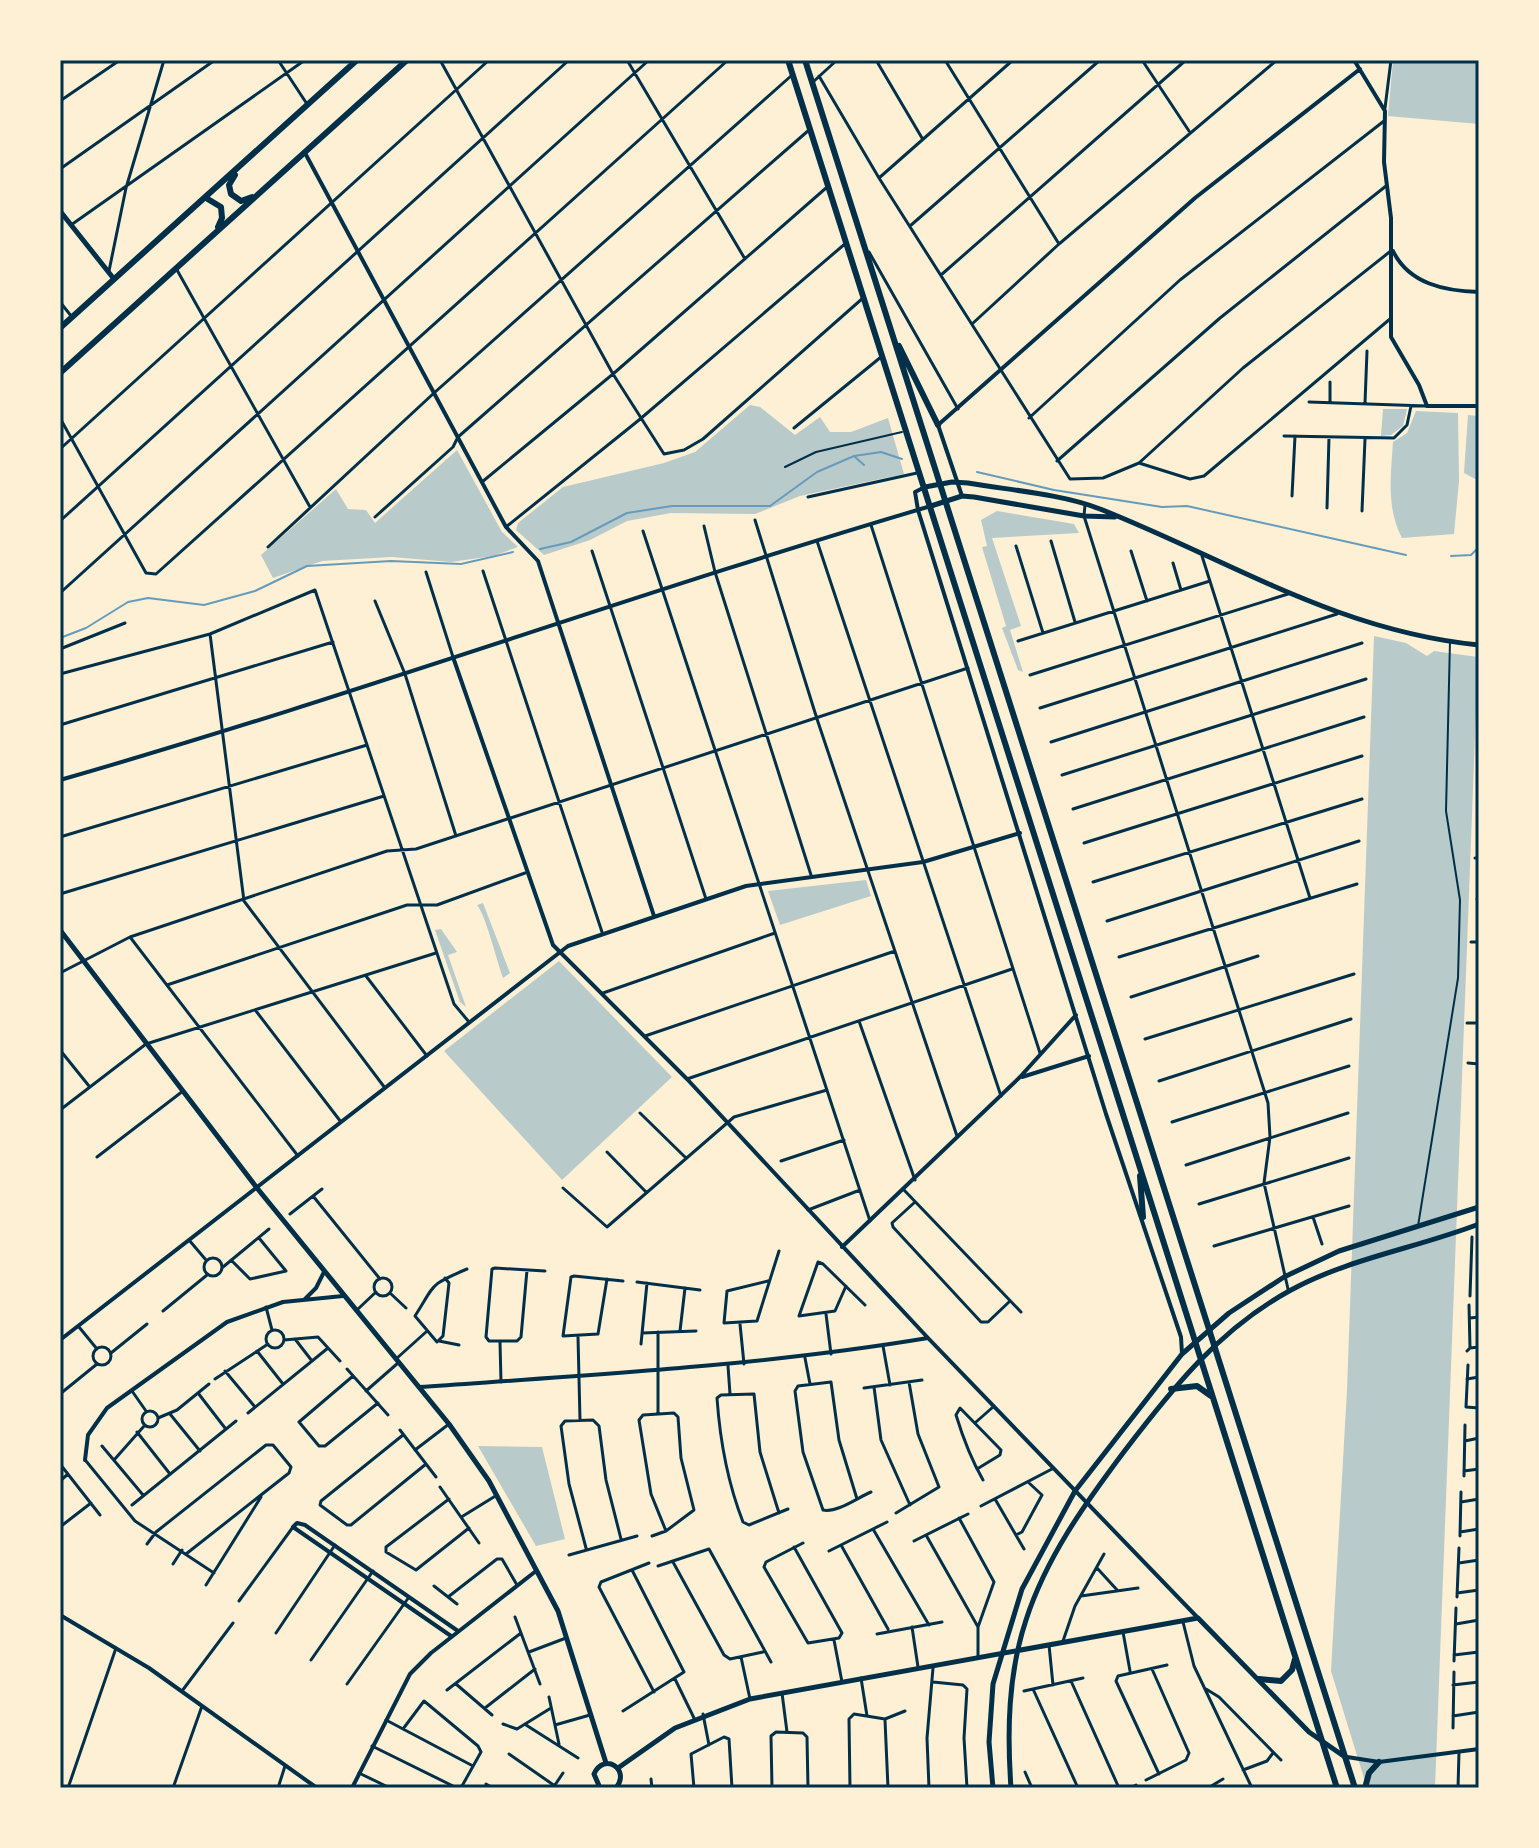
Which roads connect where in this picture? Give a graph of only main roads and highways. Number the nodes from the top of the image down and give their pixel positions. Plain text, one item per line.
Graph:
1 (357, 60) edge
2 (407, 60) edge
3 (788, 60) edge
4 (805, 60) edge
5 (239, 168) junction
6 (259, 194) junction
7 (206, 198) junction
8 (60, 211) edge
9 (211, 236) junction
10 (115, 280) junction
11 (60, 328) edge
12 (893, 336) junction
13 (60, 373) edge
14 (938, 425) road end
15 (941, 483) junction
16 (925, 487) junction
17 (946, 501) junction
18 (931, 506) junction
19 (1116, 517) junction
20 (1479, 645) edge
21 (60, 930) edge
22 (1139, 1164) junction
23 (1479, 1207) edge
24 (1143, 1217) road end
25 (1479, 1224) edge
26 (1211, 1327) junction
27 (1196, 1339) junction
28 (1216, 1344) junction
29 (1201, 1356) junction
30 (1171, 1389) junction
31 (1215, 1404) junction
32 (1018, 1650) junction
33 (1000, 1653) junction
34 (1295, 1655) junction
35 (1259, 1679) junction
36 (1322, 1742) junction
37 (1346, 1757) junction
38 (1379, 1762) road end
39 (606, 1763) junction
40 (618, 1768) junction
41 (599, 1788) edge
42 (616, 1788) edge
43 (993, 1788) edge
44 (1011, 1788) edge
45 (1337, 1788) edge
46 (1355, 1788) edge
47 (1365, 1788) edge

1 - 5 main road
2 - 6 main road
3 - 16 main road
4 - 12 main road
5 - 6 main road
5 - 7 main road
6 - 9 main road
7 - 9 main road
7 - 10 main road
8 - 10 main road
9 - 13 main road
10 - 11 main road
12 - 14 main road
12 - 15 main road
15 - 16 main road
15 - 17 main road
15 - 19 main road
16 - 18 main road
17 - 18 main road
17 - 19 main road
17 - 26 main road
18 - 22 main road
19 - 20 main road
21 - 39 main road
22 - 24 main road
22 - 27 main road
23 - 26 main road
25 - 28 main road
26 - 27 main road
26 - 28 main road
27 - 29 main road
27 - 33 main road
28 - 29 main road
28 - 37 main road
29 - 30 main road
29 - 31 main road
30 - 31 main road
30 - 32 main road
31 - 34 main road
32 - 33 main road
32 - 35 main road
32 - 44 main road
33 - 40 main road
33 - 43 main road
34 - 35 main road
34 - 36 main road
35 - 36 main road
36 - 37 main road
36 - 45 main road
37 - 46 main road
38 - 47 main road
39 - 40 main road
39 - 41 main road
40 - 42 main road

